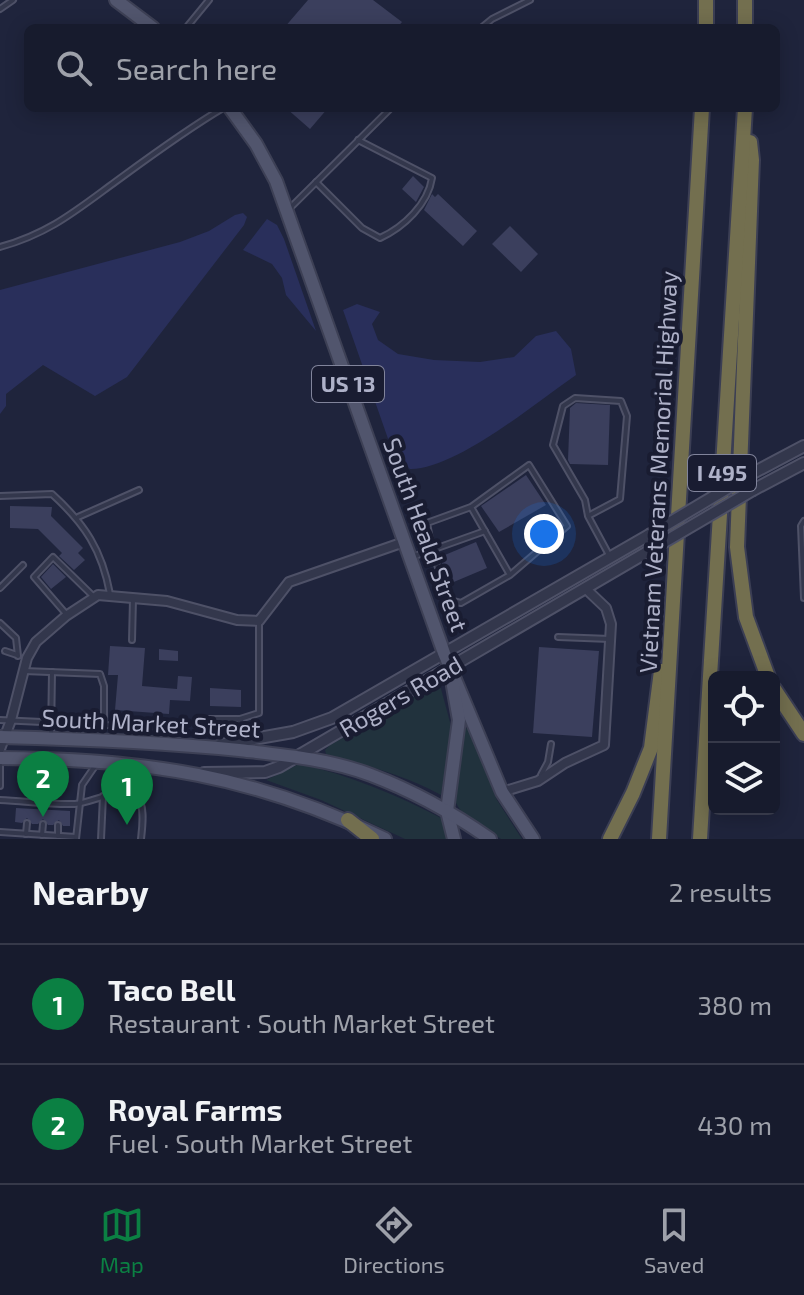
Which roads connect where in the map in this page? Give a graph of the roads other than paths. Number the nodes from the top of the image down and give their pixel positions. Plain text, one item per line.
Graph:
1 (13, 0) edge
2 (116, 0) edge
3 (209, 0) edge
4 (530, 0) edge
5 (706, 0) edge
6 (745, 0) edge
7 (0, 9) edge
8 (148, 24) edge
9 (189, 24) edge
10 (486, 24) edge
11 (706, 24) edge
12 (745, 24) edge
13 (216, 112) edge
14 (233, 112) edge
15 (387, 112) edge
16 (702, 112) edge
17 (746, 112) edge
18 (746, 112) edge
19 (358, 140) junction
20 (316, 182) junction
21 (286, 211) junction
22 (0, 247) edge
23 (804, 446) edge
24 (804, 463) edge
25 (139, 490) dead end
26 (0, 496) edge
27 (471, 507) junction
28 (588, 516) junction
29 (78, 517) junction
30 (804, 521) edge
31 (485, 531) junction
32 (404, 542) junction
33 (803, 549) edge
34 (432, 550) junction
35 (611, 557) junction
36 (410, 558) junction
37 (23, 565) dead end
38 (510, 575) junction
39 (804, 579) edge
40 (0, 588) edge
41 (585, 588) junction
42 (672, 592) junction
43 (94, 597) junction
44 (111, 597) junction
45 (804, 598) edge
46 (133, 599) junction
47 (67, 615) junction
48 (259, 621) junction
49 (0, 623) edge
50 (558, 637) dead end
51 (610, 639) junction
52 (132, 640) dead end
53 (5, 651) dead end
54 (444, 653) junction
55 (23, 657) junction
56 (451, 667) junction
57 (24, 671) junction
58 (766, 671) edge
59 (52, 672) junction
60 (780, 698) edge
61 (206, 719) dead end
62 (240, 719) junction
63 (0, 720) edge
64 (11, 720) junction
65 (51, 721) junction
66 (104, 725) junction
67 (167, 727) dead end
68 (804, 734) edge
69 (51, 739) junction
70 (253, 740) junction
71 (1, 741) edge
72 (236, 742) junction
73 (551, 744) dead end
74 (208, 747) junction
75 (299, 756) junction
76 (0, 758) edge
77 (99, 761) junction
78 (0, 765) edge
79 (194, 772) junction
80 (538, 781) junction
81 (0, 786) edge
82 (502, 792) junction
83 (103, 796) junction
84 (0, 800) edge
85 (28, 802) junction
86 (45, 802) junction
87 (60, 803) junction
88 (78, 804) junction
89 (28, 808) dead end
90 (44, 810) dead end
91 (59, 810) dead end
92 (447, 811) junction
93 (348, 820) junction
94 (27, 823) dead end
95 (43, 824) dead end
96 (58, 825) dead end
97 (0, 832) edge
98 (26, 834) junction
99 (42, 835) junction
100 (58, 836) junction
101 (76, 838) edge
102 (101, 839) edge
103 (141, 839) edge
104 (372, 839) edge
105 (385, 839) edge
106 (454, 839) edge
107 (490, 839) edge
108 (533, 839) edge
109 (610, 839) edge
110 (659, 839) edge
111 (700, 839) edge

1 - 7 lane
2 - 8 main road
3 - 9 lane
4 - 10 lane
5 - 11 highway
6 - 12 highway
13 - 22 lane
14 - 21 main road, South Heald Street / US 13
15 - 19 lane
16 - 42 highway, Vietnam Veterans Memorial Highway / I 495
17 - 58 highway
18 - 111 highway, I 495
19 - 20 lane
19 - 20 lane
20 - 21 lane
21 - 32 main road, South Heald Street / US 13
23 - 35 street, Rogers Road, bridge
24 - 41 street, Rogers Road, bridge
25 - 29 lane
26 - 29 lane
27 - 31 lane
27 - 34 lane
27 - 38 lane
28 - 28 lane
28 - 35 lane
29 - 44 lane
30 - 33 lane
31 - 34 lane
31 - 38 lane
32 - 36 main road, South Heald Street / US 13
32 - 48 street
33 - 39 lane
34 - 36 lane
34 - 38 lane
35 - 54 street, Rogers Road
36 - 54 main road, South Heald Street / US 13
37 - 40 lane
39 - 45 lane
41 - 51 street
41 - 56 street, Rogers Road
42 - 109 highway
42 - 110 highway, Vietnam Veterans Memorial Highway / I 495
43 - 44 street
43 - 47 street
43 - 47 lane
44 - 46 street
46 - 48 street
46 - 52 lane
47 - 55 street
48 - 62 lane
49 - 55 lane
50 - 51 lane
51 - 80 street
53 - 55 lane
54 - 56 main road, South Heald Street / US 13
54 - 70 street, Rogers Road
55 - 57 street
56 - 75 street, Rogers Road
56 - 82 main road, South Heald Street / US 13
56 - 92 main road, South Heald Street / US 13
57 - 59 lane
57 - 64 street
59 - 65 lane
59 - 66 lane
60 - 68 highway
61 - 62 lane
62 - 70 lane
62 - 72 lane
63 - 64 lane
64 - 65 lane
64 - 71 street
65 - 66 lane
65 - 69 lane
66 - 67 lane
69 - 71 main road, South Market Street
69 - 74 main road, South Market Street
70 - 72 street, Rogers Road
72 - 74 street, Rogers Road
73 - 80 lane
74 - 75 main road, South Market Street
75 - 79 street, Rogers Road
75 - 92 main road, South Market Street
76 - 77 main road, South Market Street
77 - 79 main road, South Market Street
77 - 88 lane
78 - 81 lane
79 - 93 main road, South Market Street
80 - 82 street
82 - 108 main road, South Heald Street / US 13
83 - 88 lane
83 - 102 lane
83 - 103 lane
84 - 85 lane
85 - 86 lane
85 - 89 lane
86 - 87 lane
86 - 90 lane
87 - 88 lane
87 - 91 lane
88 - 101 lane
92 - 106 main road, South Heald Street / US 13
92 - 107 main road, South Market Street
93 - 104 highway
93 - 105 main road, South Market Street
94 - 98 lane
95 - 99 lane
96 - 100 lane
97 - 98 lane
98 - 99 lane
99 - 100 lane
100 - 101 lane

